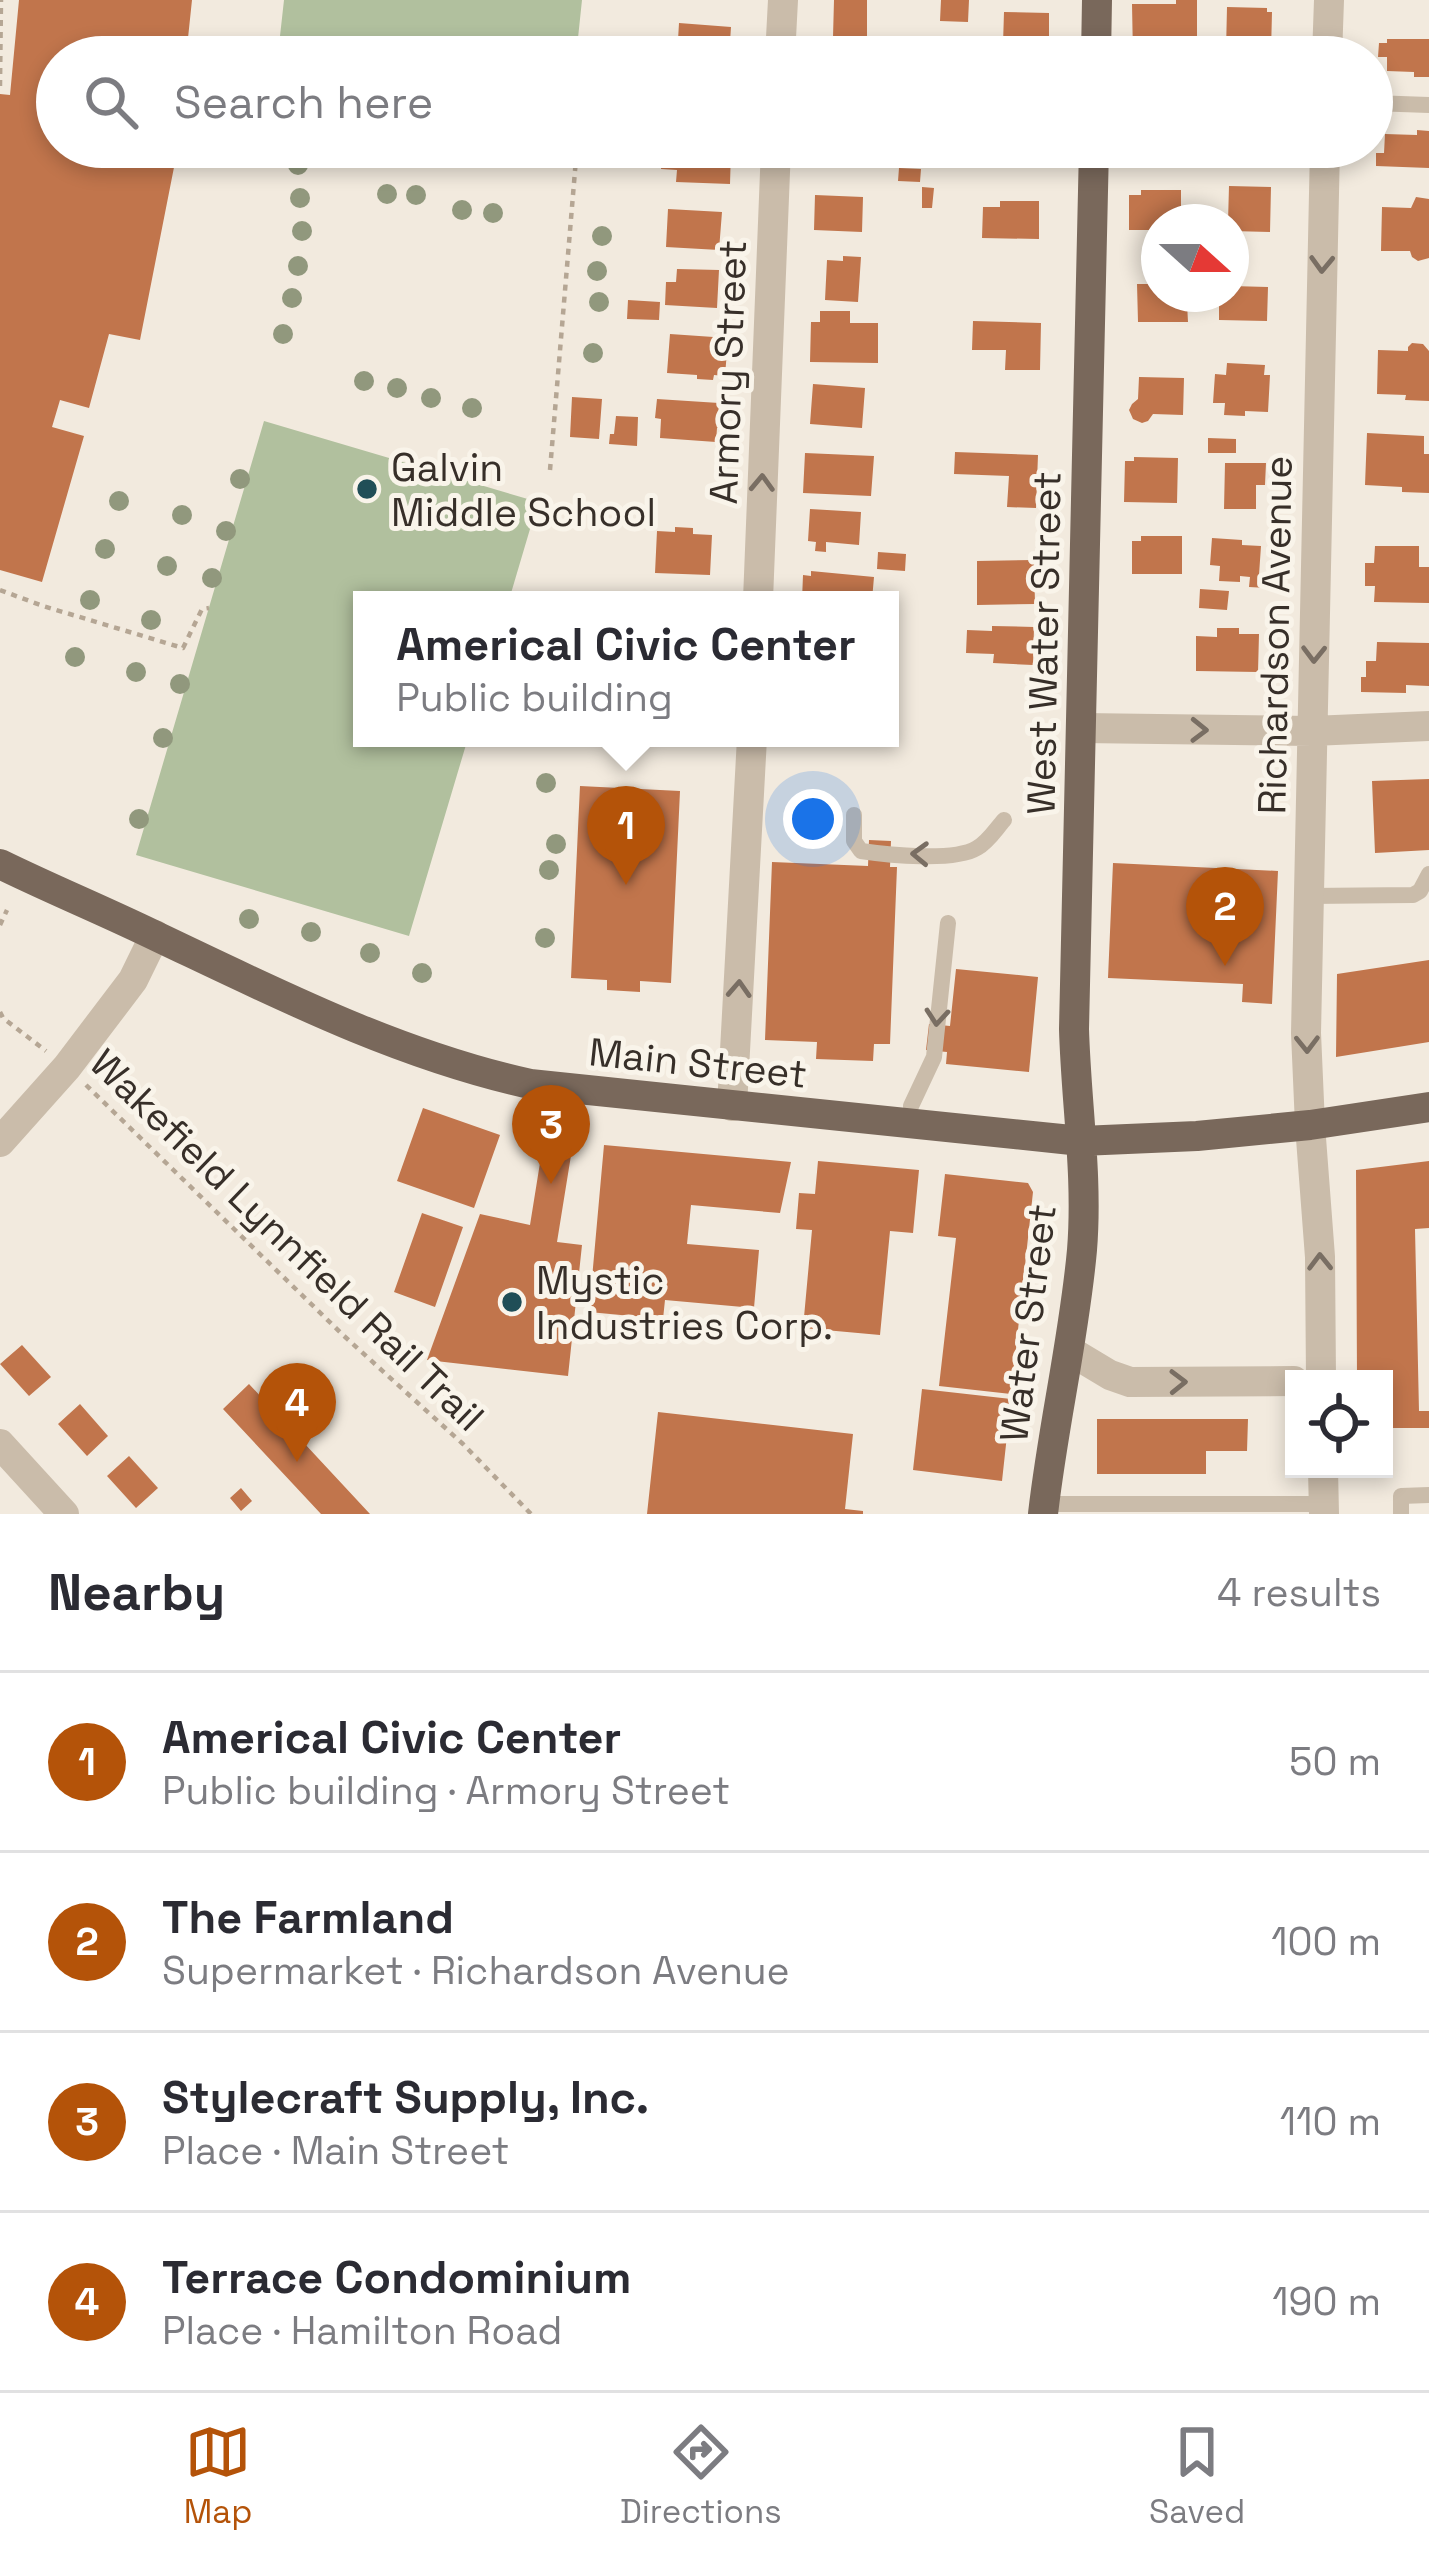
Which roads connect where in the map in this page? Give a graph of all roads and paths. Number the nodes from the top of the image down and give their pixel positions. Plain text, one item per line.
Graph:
1 (2, 0) edge
2 (783, 0) edge
3 (1097, 0) edge
4 (1329, 0) edge
5 (781, 36) edge
6 (1096, 36) edge
7 (1328, 36) edge
8 (0, 86) edge
9 (1393, 104) edge
10 (1429, 105) edge
11 (575, 168) edge
12 (775, 168) edge
13 (1094, 168) edge
14 (1325, 168) edge
15 (550, 470) dead end
16 (0, 590) edge
17 (758, 591) edge
18 (209, 608) dead end
19 (1429, 726) edge
20 (1082, 728) junction
21 (1312, 731) junction
22 (752, 747) edge
23 (854, 814) dead end
24 (1004, 820) dead end
25 (0, 864) edge
26 (1429, 874) edge
27 (1309, 896) junction
28 (8, 910) dead end
29 (949, 922) dead end
30 (0, 925) edge
31 (155, 935) junction
32 (0, 1012) edge
33 (67, 1067) junction
34 (733, 1106) junction
35 (911, 1106) dead end
36 (1429, 1106) edge
37 (1310, 1125) junction
38 (1082, 1141) junction
39 (0, 1142) edge
40 (1070, 1352) junction
41 (1321, 1370) edge
42 (1285, 1381) edge
43 (0, 1444) edge
44 (1323, 1478) edge
45 (1429, 1496) edge
46 (1043, 1509) edge
47 (1324, 1509) edge
48 (64, 1514) edge
49 (531, 1514) edge
50 (1401, 1514) edge

1 - 8 path
2 - 5 street
3 - 6 main road
4 - 7 street
9 - 10 lane
11 - 15 path
17 -> 12 street, Armory Street
13 - 20 main road, West Water Street
14 -> 21 street, Richardson Avenue
16 - 18 path
19 - 21 street
20 -> 21 street
20 - 38 main road, West Water Street
21 - 27 street, Richardson Avenue
34 -> 22 street
24 -> 23 lane
25 - 31 main road, Main Street
26 - 27 lane
27 -> 37 street, Richardson Avenue
28 - 30 path
29 -> 35 lane
31 - 33 street
31 - 34 main road, Main Street
32 - 33 path, Wakefield Lynnfield Rail Trail
33 - 39 street
33 - 49 path, Wakefield Lynnfield Rail Trail
34 - 38 main road, Main Street
36 - 37 main road, Main Street
37 - 38 main road, Main Street
41 -> 37 street, Richardson Avenue
38 - 40 main road, Water Street
40 -> 42 street
40 - 46 main road, Water Street
43 - 48 street
44 - 47 street
45 - 50 lane
46 - 47 lane

